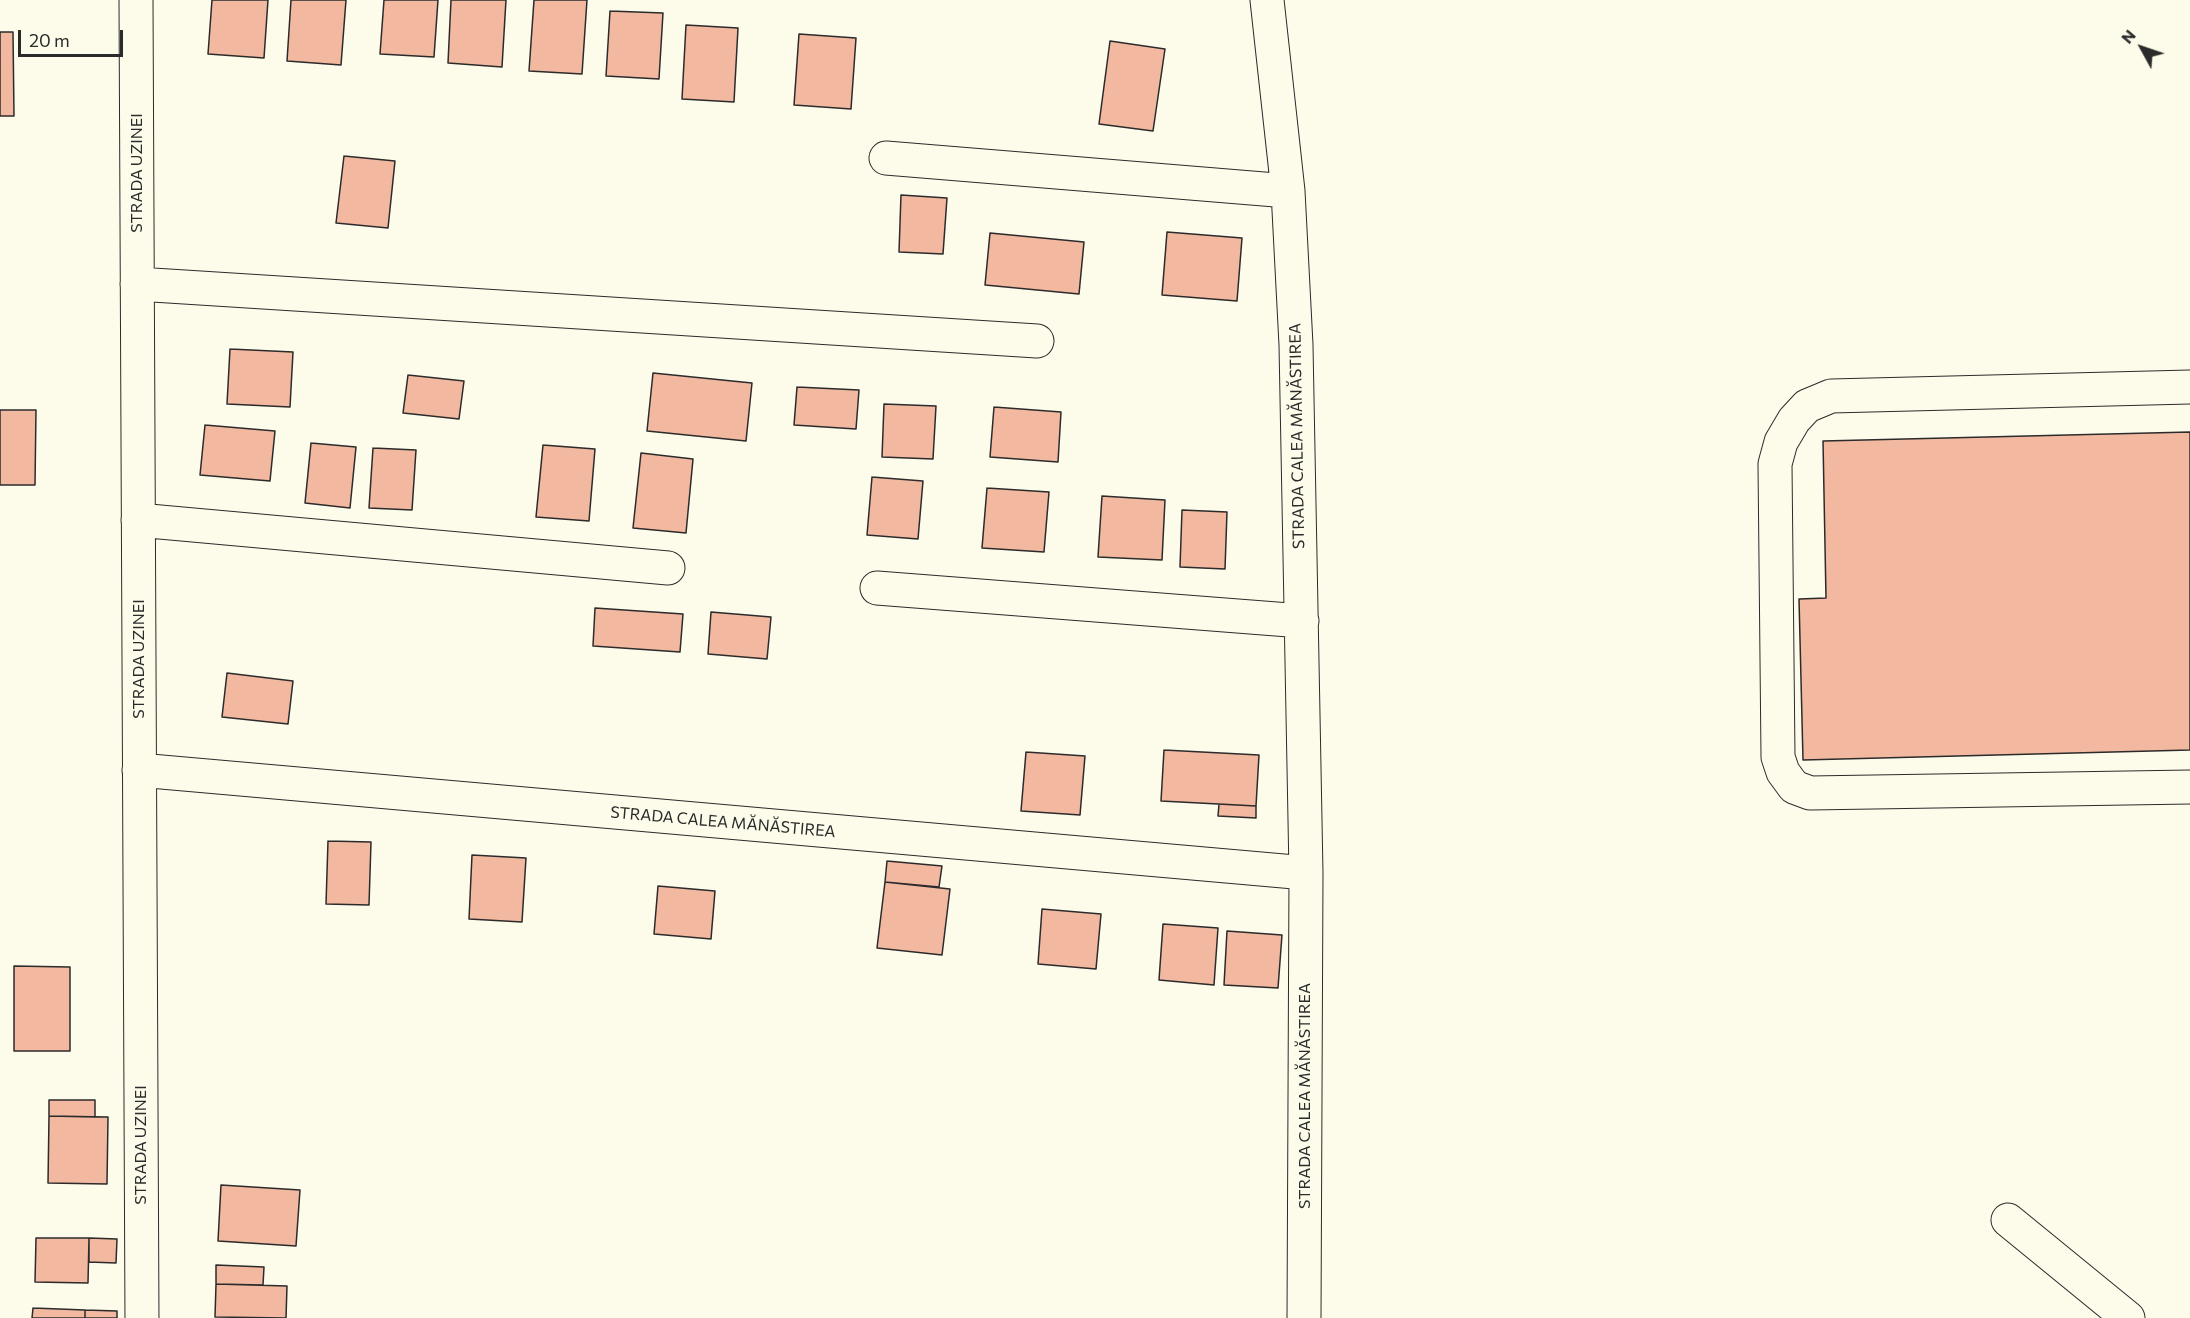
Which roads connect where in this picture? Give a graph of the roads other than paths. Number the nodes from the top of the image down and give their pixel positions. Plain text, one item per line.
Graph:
1 (136, 0) edge
2 (1263, 0) edge
3 (885, 158) dead end
4 (1288, 191) junction
5 (137, 284) junction
6 (1037, 341) dead end
7 (2190, 387) edge
8 (138, 520) junction
9 (668, 568) dead end
10 (877, 588) dead end
11 (1302, 621) junction
12 (139, 770) junction
13 (2190, 787) edge
14 (1306, 873) junction
15 (2008, 1220) dead end
16 (142, 1318) edge
17 (1304, 1318) edge
18 (2128, 1318) edge

1 - 5 street, STRADA UZINEI
2 - 4 street, STRADA CALEA MĂNĂSTIREA
3 - 4 street
4 - 11 street, STRADA CALEA MĂNĂSTIREA
5 - 6 street
5 - 8 street, STRADA UZINEI
7 - 13 street
8 - 9 street
8 - 12 street, STRADA UZINEI
10 - 11 street
11 - 14 street, STRADA CALEA MĂNĂSTIREA
12 - 14 street, STRADA CALEA MĂNĂSTIREA
12 - 16 street, STRADA UZINEI
14 - 17 street, STRADA CALEA MĂNĂSTIREA
15 - 18 street

